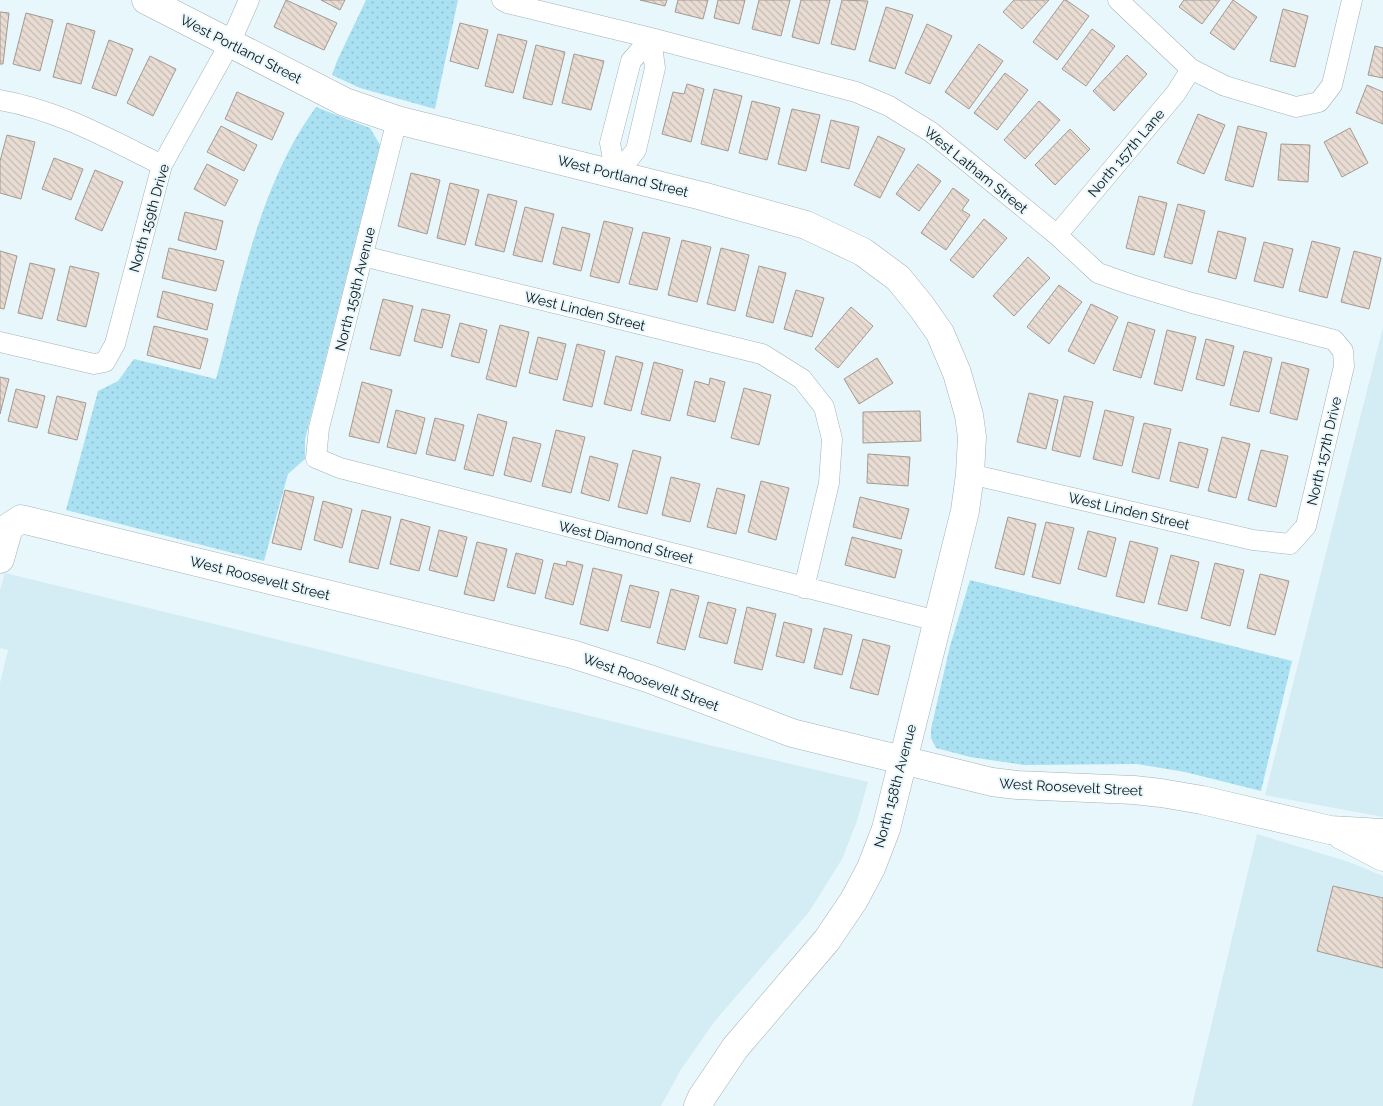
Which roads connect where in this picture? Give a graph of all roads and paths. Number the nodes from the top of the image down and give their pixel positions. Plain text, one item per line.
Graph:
1 (146, 0) edge
2 (249, 0) edge
3 (502, 0) edge
4 (1118, 0) edge
5 (1352, 0) edge
6 (651, 38) junction
7 (230, 42) junction
8 (1191, 69) junction
9 (0, 100) edge
10 (397, 120) junction
11 (162, 164) junction
12 (616, 175) junction
13 (1057, 235) junction
14 (363, 256) junction
15 (0, 342) edge
16 (1343, 351) joint
17 (316, 458) joint
18 (970, 474) junction
19 (1290, 544) joint
20 (0, 560) edge
21 (804, 588) junction
22 (937, 622) junction
23 (904, 761) junction
24 (1330, 830) junction
25 (1383, 833) edge
26 (1383, 857) edge
27 (698, 1106) edge

1 - 7 street, West Portland Street
2 - 7 street, North 159th Drive
3 - 6 street, West Latham Street
4 - 8 street
5 - 8 street
6 - 12 street
6 - 13 street, West Latham Street
7 - 10 street, West Portland Street
7 - 11 street, North 159th Drive
8 - 13 street, North 157th Lane
9 - 11 street
10 - 12 street, West Portland Street
10 - 14 street, North 159th Avenue
11 - 15 street, North 159th Drive
12 - 18 street, West Portland Street
13 - 16 street, West Latham Street
14 - 17 street, North 159th Avenue
14 - 21 street, West Linden Street
16 - 19 street, North 157th Drive
17 - 21 street, West Diamond Street
18 - 19 street, West Linden Street
18 - 22 street, North 158th Avenue
20 - 23 street, West Roosevelt Street
21 - 22 street, West Diamond Street
22 - 23 street, North 158th Avenue
23 - 24 street, West Roosevelt Street
23 - 27 street, North 158th Avenue
24 - 25 street, West Roosevelt Street
24 - 26 street, West Roosevelt Street

